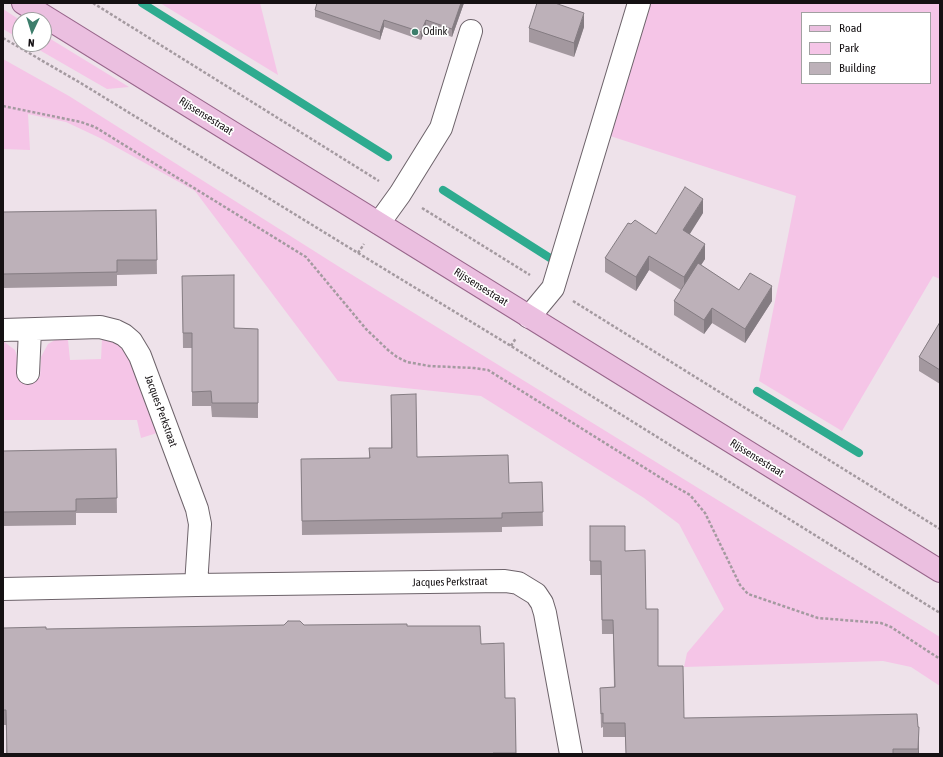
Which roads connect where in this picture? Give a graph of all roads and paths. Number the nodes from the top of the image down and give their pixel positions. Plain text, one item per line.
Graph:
1 (23, 3) edge
2 (93, 3) edge
3 (640, 3) edge
4 (471, 31) dead end
5 (3, 38) edge
6 (3, 106) edge
7 (400, 194) junction
8 (379, 223) junction
9 (553, 288) junction
10 (529, 317) junction
11 (3, 330) edge
12 (30, 330) junction
13 (28, 373) dead end
14 (940, 529) edge
15 (940, 571) edge
16 (196, 585) junction
17 (3, 589) edge
18 (940, 613) edge
19 (940, 659) edge
20 (571, 754) edge

1 - 8 main road, Rijssensestraat
2 - 7 path
3 - 9 street
4 - 7 street
5 - 18 path
6 - 19 path
7 - 8 street
7 - 9 path
8 - 10 main road, Rijssensestraat
9 - 10 street
9 - 14 path
10 - 15 main road, Rijssensestraat
11 - 12 street, Jacques Perkstraat
12 - 13 street
12 - 16 street, Jacques Perkstraat
16 - 17 street, Jacques Perkstraat
16 - 20 street, Jacques Perkstraat

